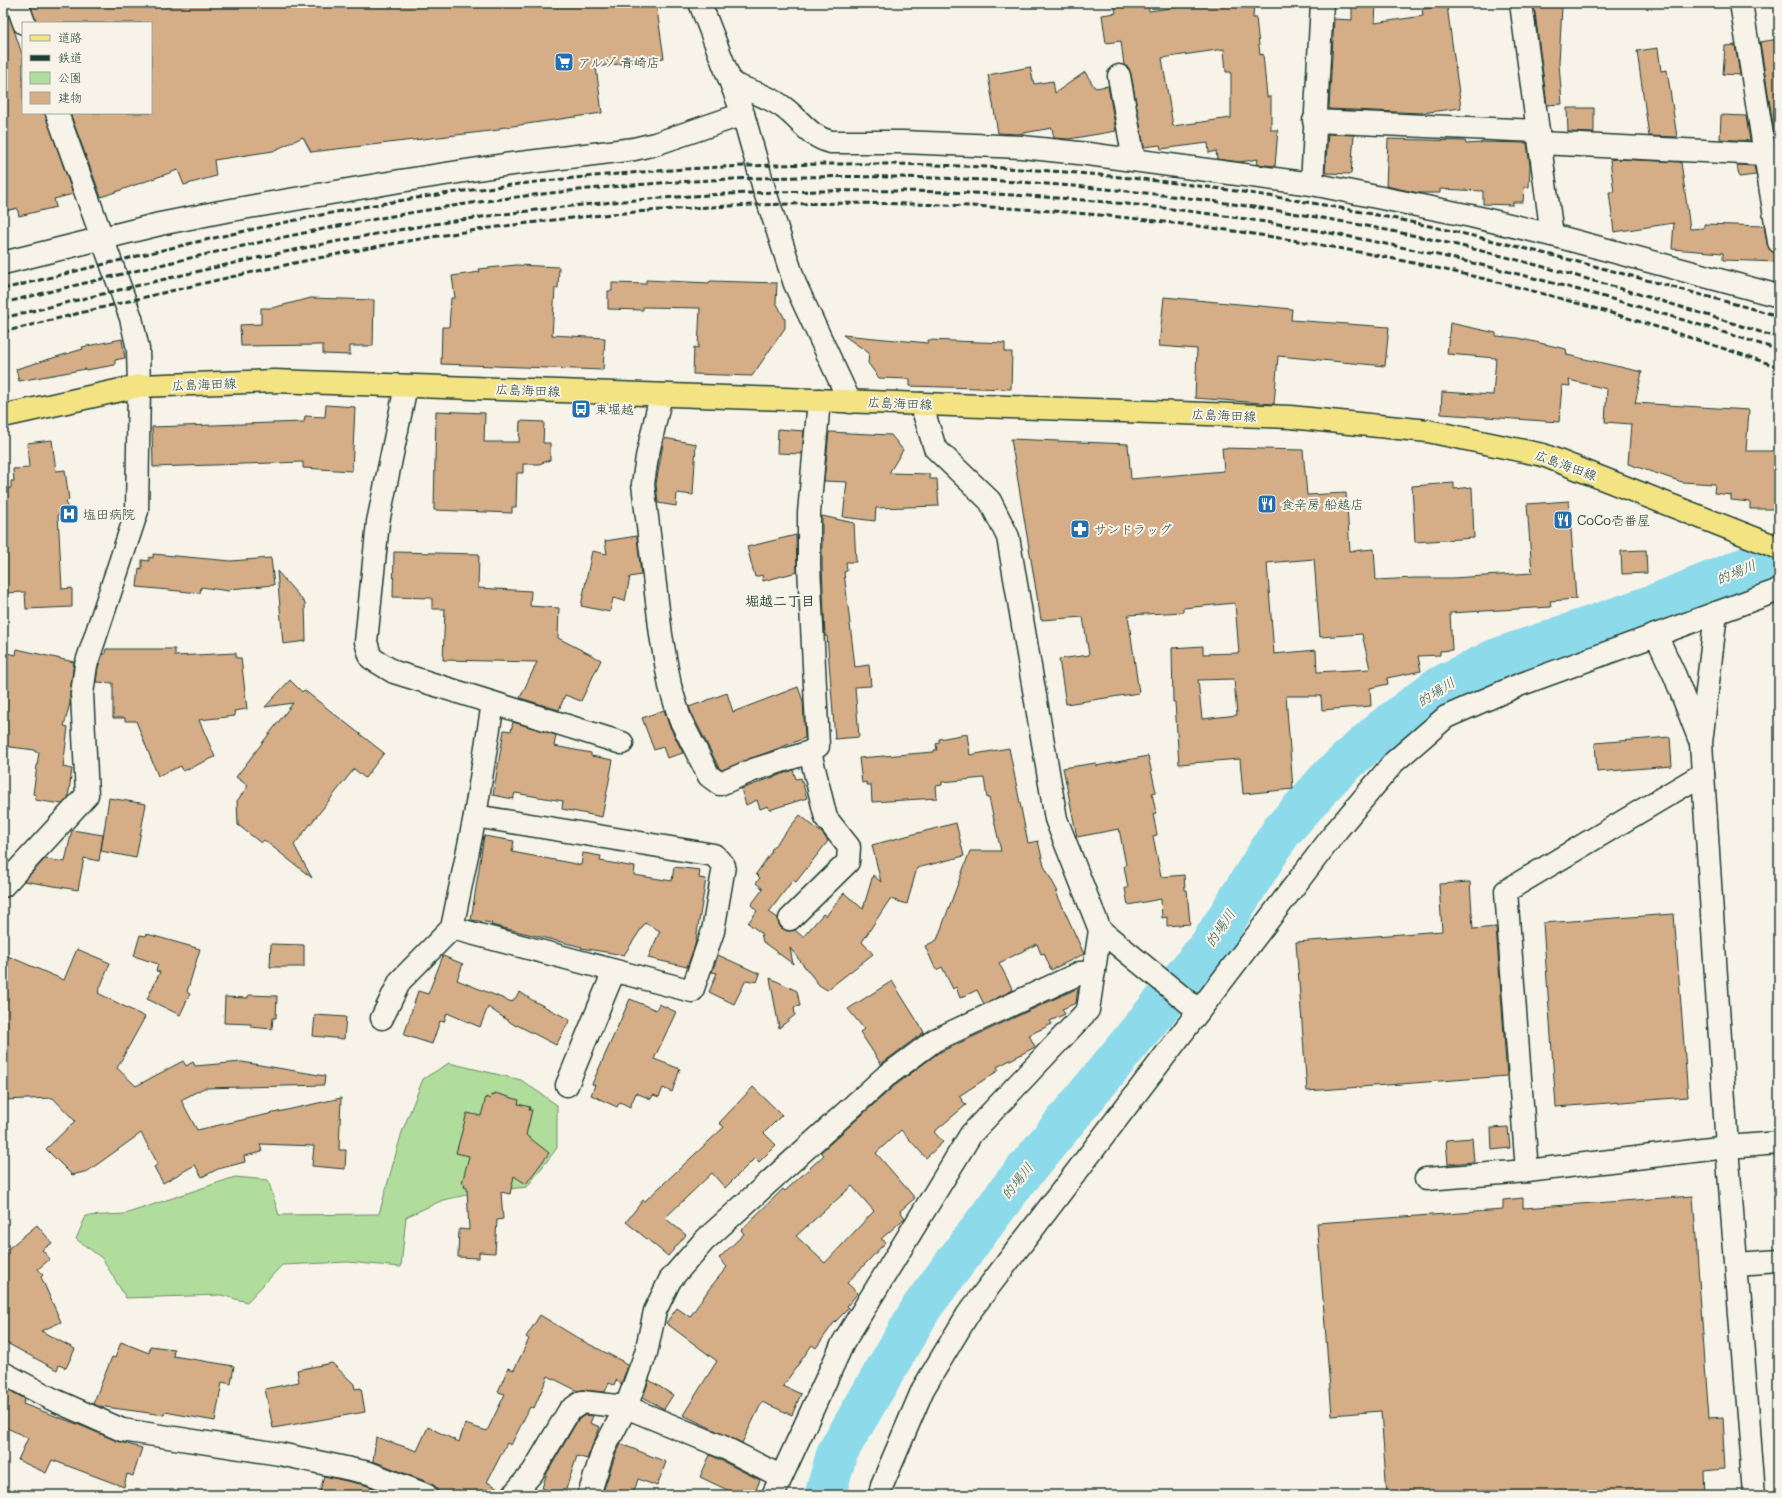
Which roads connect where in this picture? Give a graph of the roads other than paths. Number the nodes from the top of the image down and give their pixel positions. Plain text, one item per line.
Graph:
1 (17, 3) edge
2 (700, 3) edge
3 (1322, 3) edge
4 (1521, 3) edge
5 (1741, 3) edge
6 (24, 22) edge
7 (1119, 76) dead end
8 (732, 84) junction
9 (57, 114) edge
10 (743, 114) junction
11 (1314, 122) junction
12 (1539, 137) junction
13 (1765, 154) junction
14 (1134, 160) junction
15 (1312, 184) junction
16 (1552, 235) junction
17 (101, 238) junction
18 (1779, 242) edge
19 (3, 263) edge
20 (1779, 296) edge
21 (139, 386) junction
22 (406, 386) junction
23 (660, 395) junction
24 (819, 400) junction
25 (850, 402) junction
26 (921, 404) junction
27 (3, 416) edge
28 (1779, 548) edge
29 (1779, 590) edge
30 (1716, 613) junction
31 (1656, 635) junction
32 (493, 703) junction
33 (622, 743) dead end
34 (1701, 743) junction
35 (810, 752) junction
36 (1703, 774) junction
37 (475, 816) junction
38 (3, 886) edge
39 (790, 919) dead end
40 (452, 928) junction
41 (1100, 930) junction
42 (614, 971) junction
43 (1094, 972) junction
44 (1199, 1011) junction
45 (382, 1018) dead end
46 (567, 1085) dead end
47 (1779, 1143) edge
48 (1727, 1147) junction
49 (1527, 1171) junction
50 (1426, 1179) dead end
51 (1779, 1261) edge
52 (1737, 1264) junction
53 (3, 1373) edge
54 (626, 1407) junction
55 (777, 1485) edge
56 (426, 1495) edge
57 (512, 1495) edge
58 (589, 1495) edge
59 (880, 1495) edge
60 (1754, 1495) edge

1 - 6 street
2 - 8 street
3 - 11 street
4 - 12 street
5 - 13 street
7 - 14 street
8 - 10 street
8 - 14 street
9 - 17 street
10 - 17 street
10 - 25 street
11 - 12 street
11 - 15 street
12 - 13 street
12 - 16 street
13 - 18 street
14 - 15 street
15 - 16 street
16 - 20 street
17 - 19 street
17 - 21 street
21 - 22 main road, 広島海田線
21 - 27 main road, 広島海田線
21 - 38 street
22 - 23 main road, 広島海田線
22 - 32 street
23 - 24 main road, 広島海田線
23 - 35 street
24 - 25 main road, 広島海田線
24 - 35 street
25 - 26 main road, 広島海田線
26 - 28 main road, 広島海田線
26 - 41 street
29 - 30 street
30 - 31 street
30 - 34 street
31 - 34 street
31 - 44 street
32 - 33 street
32 - 37 street
34 - 36 street
35 - 39 street
36 - 48 street
36 - 49 street
37 - 40 street
37 - 42 street
40 - 42 street
40 - 45 street
41 - 43 street
41 - 44 street
42 - 46 street
43 - 54 street
43 - 55 street
44 - 59 street
47 - 48 street
48 - 49 street
48 - 52 street
49 - 50 street
51 - 52 street
52 - 60 street
53 - 56 street
54 - 55 street
54 - 57 street
54 - 58 street

